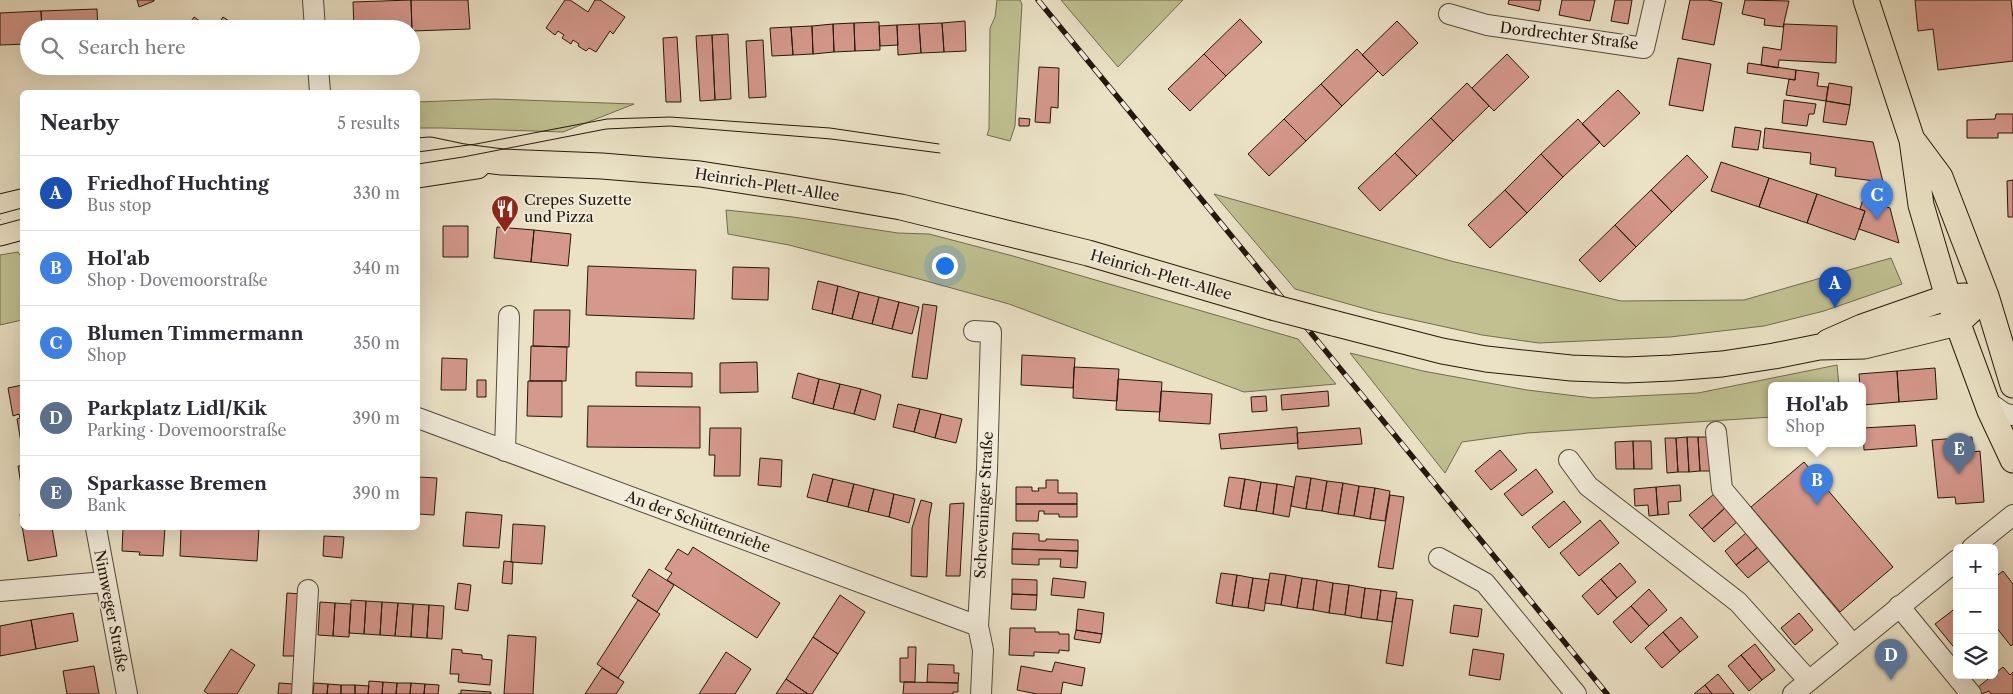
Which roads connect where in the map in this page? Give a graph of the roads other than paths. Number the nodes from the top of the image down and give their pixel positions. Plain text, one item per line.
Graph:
1 (313, 0) edge
2 (1655, 0) edge
3 (1866, 0) edge
4 (1449, 14) dead end
5 (314, 20) edge
6 (319, 75) edge
7 (320, 90) edge
8 (1912, 140) junction
9 (420, 151) edge
10 (502, 162) junction
11 (420, 175) edge
12 (20, 202) edge
13 (0, 207) edge
14 (20, 228) edge
15 (0, 233) edge
16 (1986, 296) junction
17 (1948, 297) junction
18 (508, 316) dead end
19 (1957, 323) junction
20 (974, 331) dead end
21 (1819, 347) junction
22 (2013, 386) edge
23 (1985, 400) junction
24 (2013, 415) edge
25 (420, 419) edge
26 (1716, 432) dead end
27 (2012, 450) edge
28 (505, 451) junction
29 (1569, 460) dead end
30 (2013, 515) edge
31 (96, 530) edge
32 (1977, 544) edge
33 (1439, 558) dead end
34 (1953, 563) edge
35 (105, 582) junction
36 (308, 590) dead end
37 (0, 591) edge
38 (1899, 606) junction
39 (978, 626) junction
40 (1853, 645) junction
41 (1809, 681) junction
42 (127, 694) edge
43 (302, 694) edge
44 (981, 694) edge
45 (1576, 694) edge
46 (1793, 694) edge
47 (1971, 694) edge

1 - 5 street
2 - 4 street, Dordrechter Straße
3 - 8 main road
6 - 7 street
8 - 16 main road
8 - 17 main road
9 - 10 main road, Heinrich-Plett-Allee
10 - 11 main road, Heinrich-Plett-Allee
10 - 21 main road, Heinrich-Plett-Allee, bridge
12 - 13 main road
14 - 15 main road
16 - 17 main road, Heinrich-Plett-Allee
16 - 19 main road, Heinrich-Plett-Allee
16 - 22 main road
17 - 19 main road
17 - 21 main road, Heinrich-Plett-Allee
18 - 28 street
19 - 21 main road, Heinrich-Plett-Allee
19 - 23 main road
20 - 39 street, Scheveninger Straße
23 - 24 street
23 - 27 main road
25 - 28 street, An der Schüttenriehe
26 - 40 street
28 - 39 street, An der Schüttenriehe
29 - 41 street
30 - 32 street
31 - 35 street, Nimweger Straße
33 - 45 street
34 - 38 street
35 - 37 street
35 - 42 street, Nimweger Straße
36 - 43 street
38 - 40 street
38 - 47 street
39 - 44 street, Scheveninger Straße
40 - 41 street
41 - 46 street

